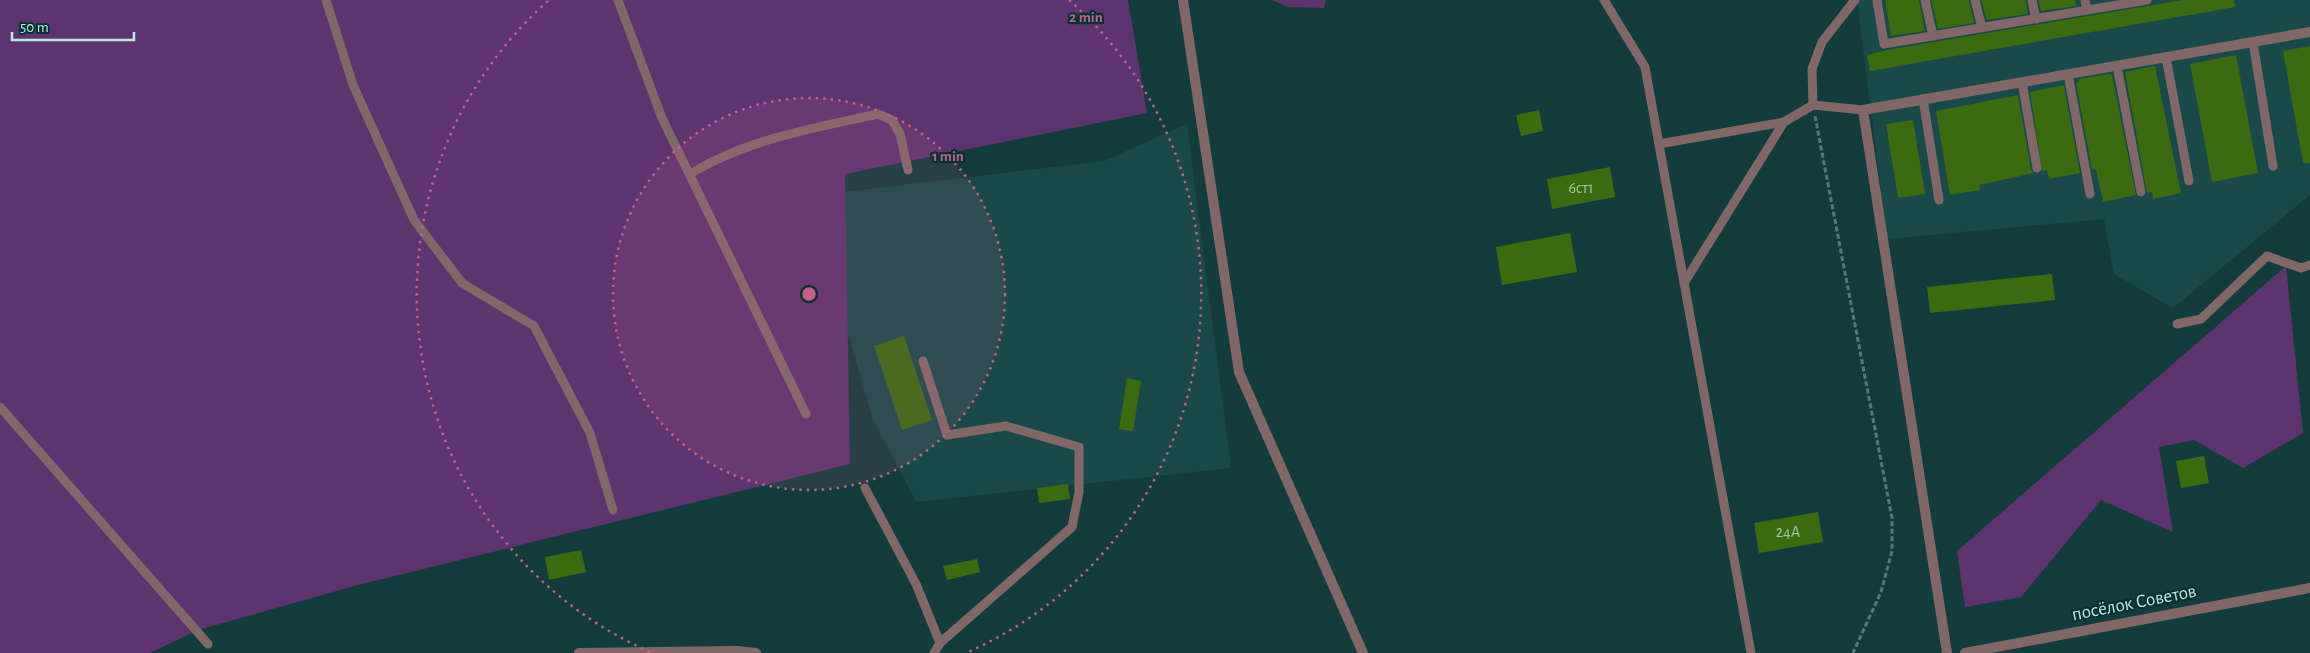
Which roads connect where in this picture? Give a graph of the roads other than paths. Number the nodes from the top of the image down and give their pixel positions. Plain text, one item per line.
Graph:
1 (326, 0) edge
2 (618, 0) edge
3 (1183, 0) edge
4 (1604, 0) edge
5 (1855, 0) edge
6 (1877, 0) edge
7 (1925, 0) edge
8 (1975, 0) edge
9 (2032, 0) edge
10 (2085, 0) edge
11 (2142, 0) edge
12 (2087, 10) junction
13 (2036, 18) junction
14 (1982, 28) junction
15 (2310, 32) edge
16 (1933, 36) junction
17 (2253, 42) junction
18 (2166, 57) junction
19 (2117, 66) junction
20 (2068, 74) junction
21 (2022, 82) junction
22 (1923, 99) junction
23 (1813, 105) junction
24 (1863, 110) junction
25 (1784, 122) junction
26 (1658, 144) junction
27 (2273, 166) dead end
28 (2037, 168) dead end
29 (908, 170) dead end
30 (690, 174) junction
31 (2188, 181) dead end
32 (2141, 192) dead end
33 (2090, 194) dead end
34 (1939, 200) dead end
35 (2310, 265) edge
36 (1684, 283) junction
37 (2177, 324) dead end
38 (923, 362) dead end
39 (0, 407) edge
40 (806, 414) dead end
41 (865, 488) dead end
42 (613, 510) dead end
43 (2310, 588) edge
44 (940, 643) junction
45 (208, 644) dead end
46 (579, 653) edge
47 (756, 653) edge
48 (934, 653) edge
49 (1363, 653) edge
50 (1751, 653) edge
51 (1947, 653) edge
52 (1965, 653) edge

1 - 42 lane
2 - 30 lane
3 - 49 street
4 - 26 lane
5 - 23 lane
6 - 16 lane
7 - 16 lane
8 - 14 lane
9 - 13 lane
10 - 12 lane
11 - 12 lane
12 - 13 lane
13 - 14 lane
14 - 16 lane
15 - 17 street
17 - 18 street
17 - 27 lane
18 - 19 street
18 - 31 lane
19 - 20 street
19 - 32 lane
20 - 21 street
20 - 33 lane
21 - 22 street
21 - 28 lane
22 - 24 street
22 - 34 lane
23 - 24 lane
23 - 25 lane
24 - 51 street
25 - 26 lane
25 - 36 lane
26 - 36 lane
29 - 30 lane
30 - 40 lane
35 - 37 lane
36 - 50 lane
38 - 44 lane
39 - 45 lane
41 - 44 lane
43 - 52 street, посёлок Советов
44 - 48 lane
46 - 47 street

